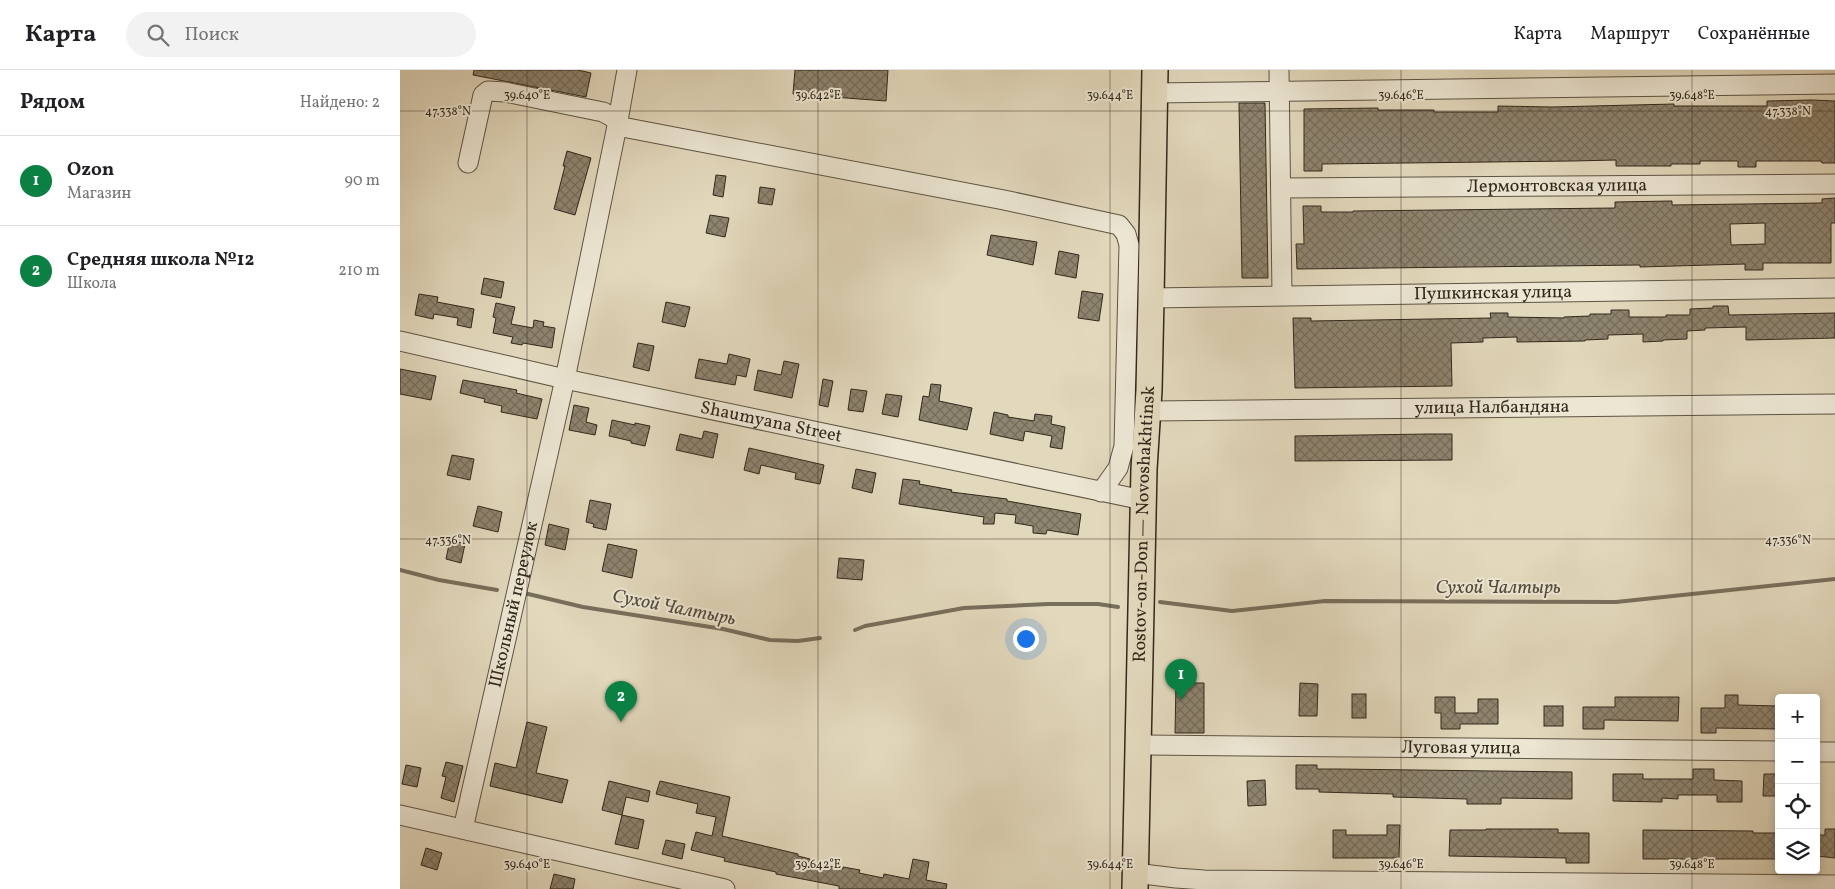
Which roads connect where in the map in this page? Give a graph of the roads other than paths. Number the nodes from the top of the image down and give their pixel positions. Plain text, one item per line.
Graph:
1 (627, 70) edge
2 (1278, 70) edge
3 (1155, 81) edge
4 (1835, 84) edge
5 (1279, 91) junction
6 (617, 123) junction
7 (468, 163) dead end
8 (1835, 184) edge
9 (1280, 188) junction
10 (1835, 288) edge
11 (1282, 295) junction
12 (1151, 298) junction
13 (400, 341) edge
14 (565, 379) junction
15 (1149, 400) junction
16 (1835, 404) edge
17 (1101, 492) junction
18 (1143, 500) junction
19 (1145, 745) junction
20 (1775, 751) edge
21 (1820, 752) edge
22 (1835, 752) edge
23 (400, 815) edge
24 (462, 829) junction
25 (1141, 884) edge
26 (1835, 885) edge
27 (725, 889) edge

1 - 6 street, Школьный переулок
2 - 5 street
3 - 5 street
3 - 12 main road
4 - 5 street
5 - 9 street
6 - 7 street
6 - 14 street, Школьный переулок
6 - 17 street
8 - 9 street, Лермонтовская улица
9 - 11 street
10 - 11 street, Пушкинская улица
11 - 12 street, Пушкинская улица
12 - 15 main road
13 - 14 street, Shaumyana Street
14 - 17 street, Shaumyana Street
14 - 24 street, Школьный переулок
15 - 16 street, улица Налбандяна
15 - 18 main road, Rostov-on-Don — Novoshakhtinsk
15 - 19 main road, Rostov-on-Don — Novoshakhtinsk
17 - 18 street, Shaumyana Street
18 - 25 main road, Rostov-on-Don — Novoshakhtinsk
19 - 20 street, Луговая улица
19 - 25 main road, Rostov-on-Don — Novoshakhtinsk
21 - 22 street
23 - 24 street
24 - 27 street
25 - 26 street

